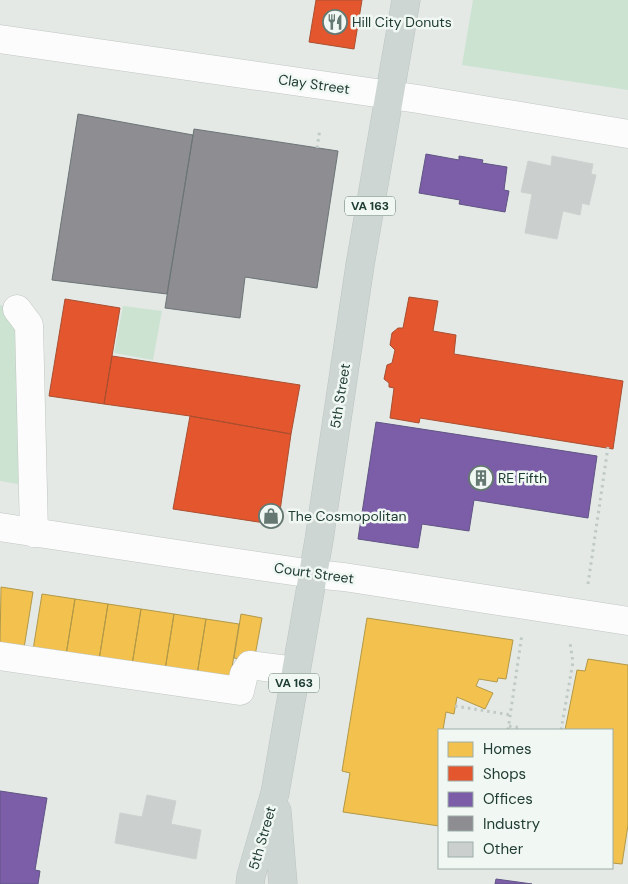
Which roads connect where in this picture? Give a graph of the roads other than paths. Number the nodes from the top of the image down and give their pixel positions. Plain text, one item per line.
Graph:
1 (406, 0) edge
2 (0, 39) edge
3 (389, 95) junction
4 (628, 134) edge
5 (17, 309) dead end
6 (0, 527) edge
7 (34, 533) junction
8 (313, 574) junction
9 (628, 622) edge
10 (0, 656) edge
11 (296, 671) junction
12 (276, 793) junction
13 (250, 884) edge
14 (283, 884) edge

1 - 3 main road, 5th Street / VA 163
2 - 3 street, Clay Street
3 - 4 street, Clay Street
3 - 8 main road, 5th Street / VA 163
5 - 7 street
6 - 7 street, Court Street
7 - 8 street, Court Street
8 - 9 street, Court Street
8 - 11 main road, 5th Street / VA 163
10 - 11 street
11 - 12 main road, 5th Street / VA 163
12 - 13 main road, 5th Street / VA 163
12 - 14 main road, 5th Street

